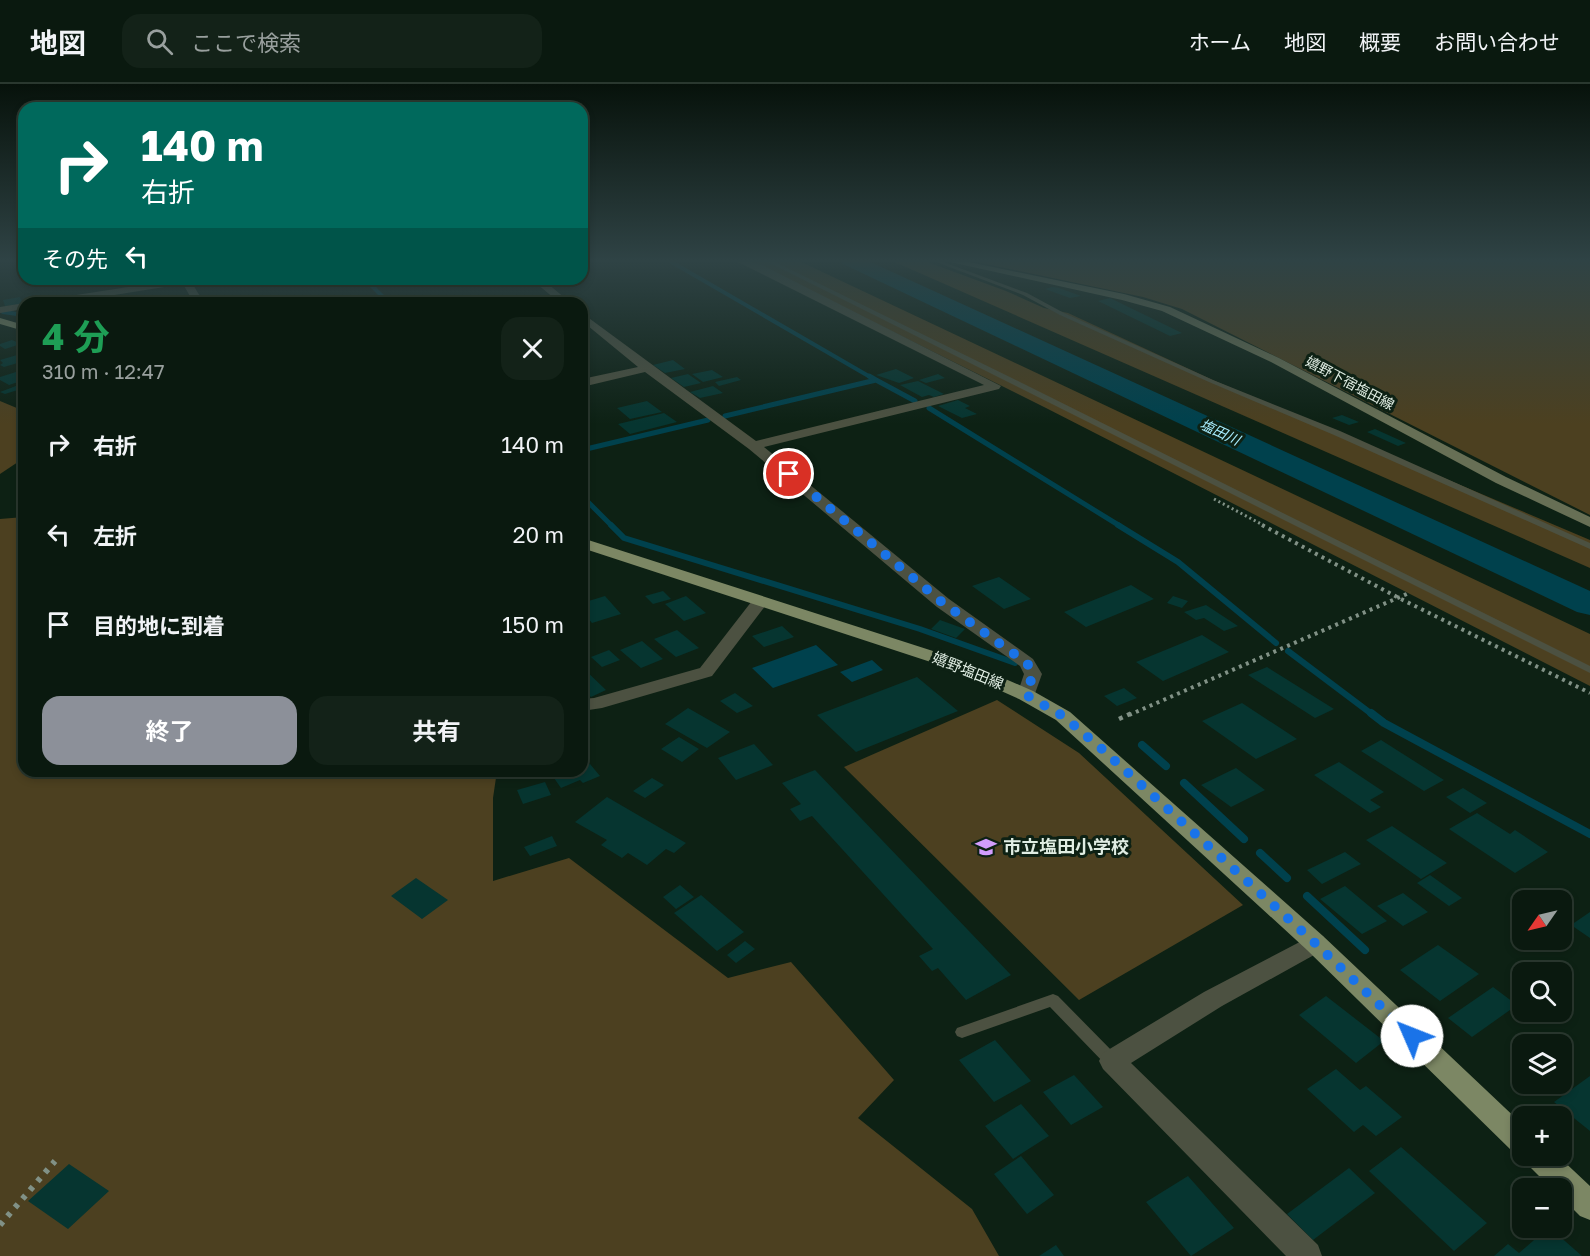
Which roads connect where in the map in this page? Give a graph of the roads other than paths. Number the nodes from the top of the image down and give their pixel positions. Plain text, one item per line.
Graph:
1 (854, 315) edge
2 (879, 315) edge
3 (1064, 315) edge
4 (1178, 315) edge
5 (0, 321) edge
6 (588, 321) edge
7 (18, 326) edge
8 (647, 369) junction
9 (588, 382) edge
10 (754, 446) junction
11 (1590, 523) edge
12 (588, 545) edge
13 (1590, 546) edge
14 (761, 601) junction
15 (1590, 670) edge
16 (1026, 695) junction
17 (588, 705) edge
18 (1315, 943) junction
19 (962, 1032) dead end
20 (1112, 1061) junction
21 (1512, 1132) edge
22 (1548, 1166) edge
23 (1590, 1206) edge
24 (1307, 1256) edge

1 - 10 street
2 - 15 lane
3 - 13 lane
4 - 11 main road, 嬉野下宿塩田線
5 - 7 main road
6 - 8 street
8 - 9 street
8 - 10 street
10 - 16 street
12 - 14 main road, 嬉野塩田線
14 - 16 main road, 嬉野塩田線
14 - 17 street
16 - 18 main road, 嬉野塩田線
18 - 20 street
18 - 21 main road, 嬉野塩田線
19 - 20 lane
20 - 24 street
22 - 23 main road

